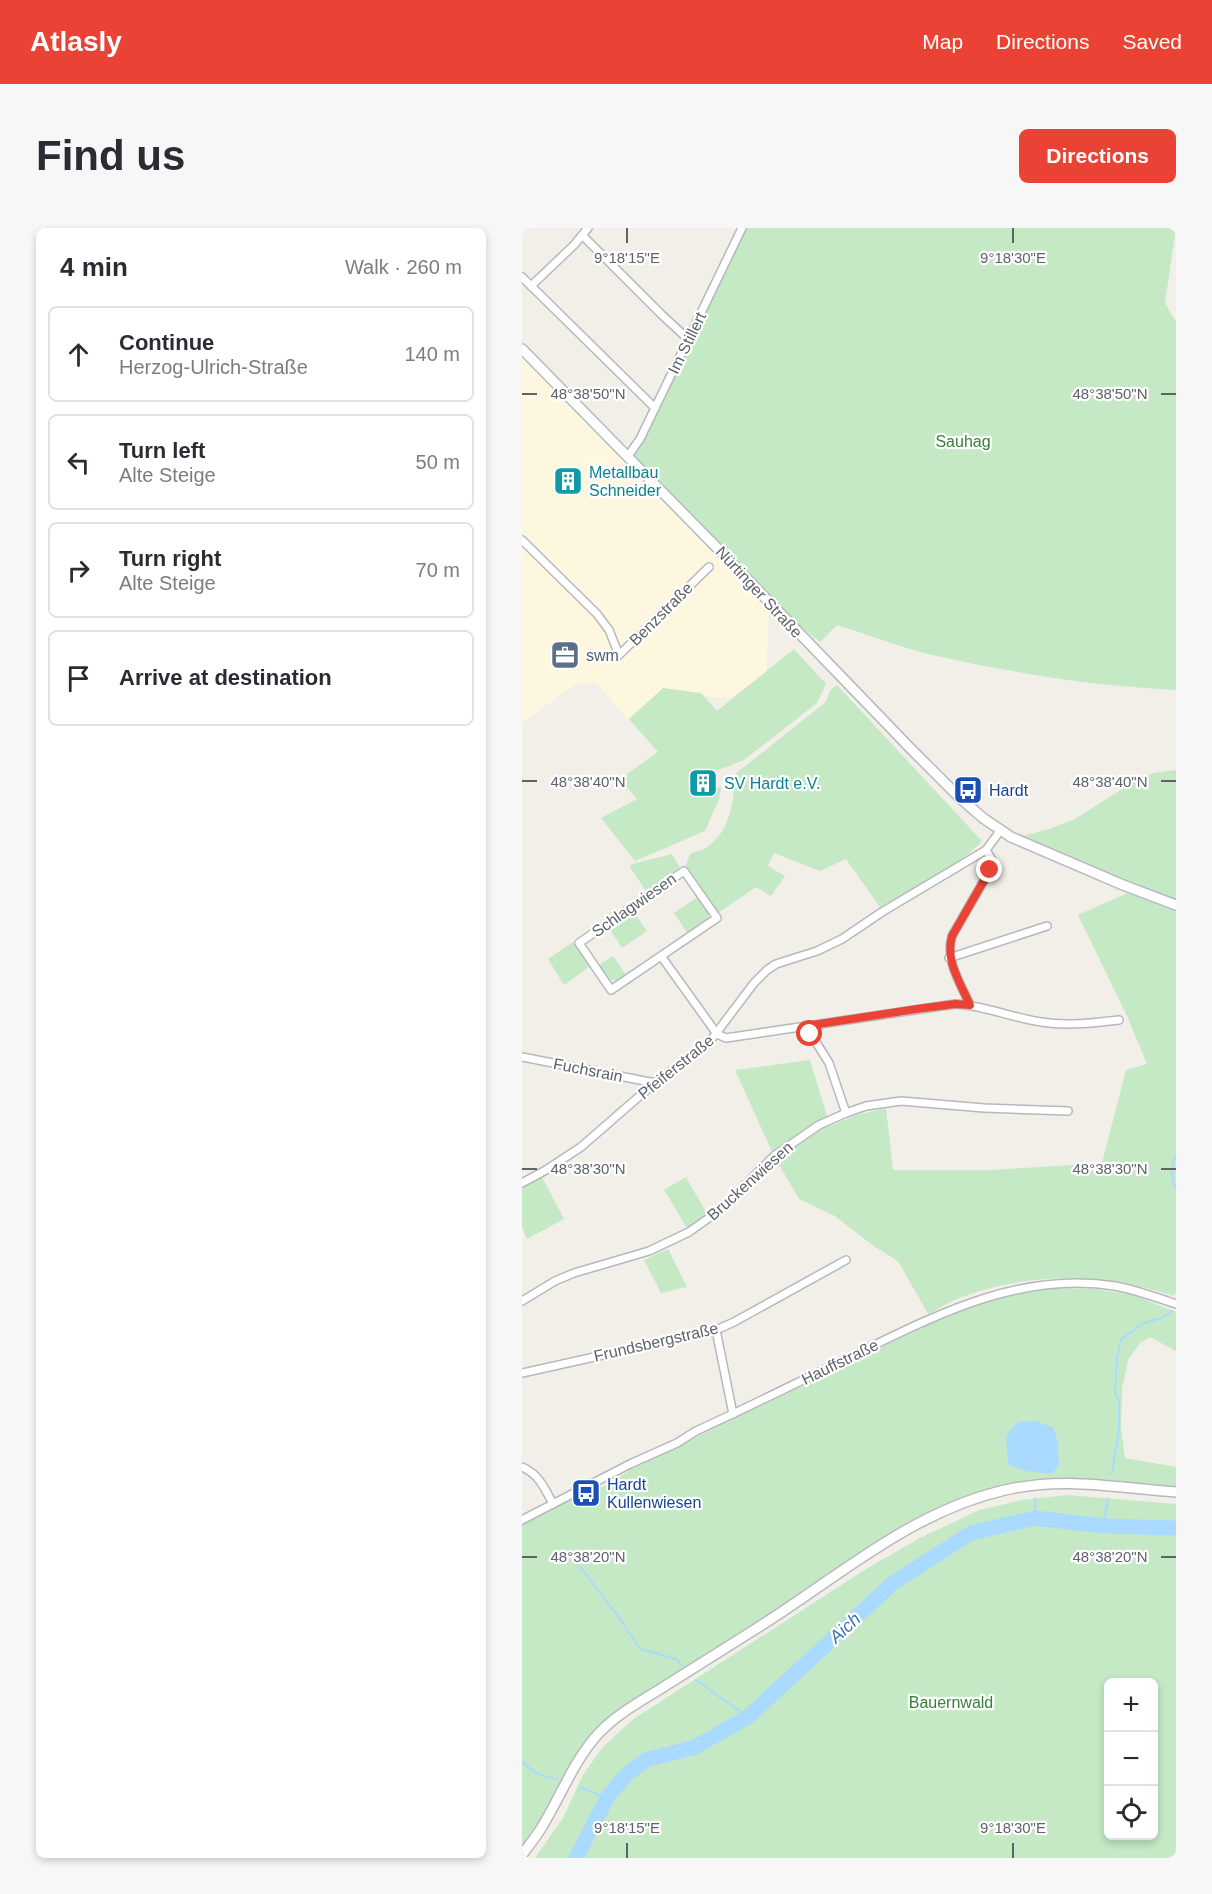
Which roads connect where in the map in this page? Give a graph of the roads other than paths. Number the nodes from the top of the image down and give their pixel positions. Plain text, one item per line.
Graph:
1 (588, 228) edge
2 (742, 228) edge
3 (582, 236) junction
4 (522, 277) edge
5 (531, 286) junction
6 (688, 339) junction
7 (522, 349) edge
8 (655, 408) junction
9 (628, 456) junction
10 (522, 540) edge
11 (709, 567) dead end
12 (1000, 831) junction
13 (986, 850) junction
14 (1176, 904) edge
15 (1047, 926) dead end
16 (661, 956) junction
17 (949, 958) junction
18 (970, 1005) junction
19 (1119, 1020) dead end
20 (806, 1026) junction
21 (717, 1034) junction
22 (522, 1057) edge
23 (655, 1083) junction
24 (1068, 1111) dead end
25 (846, 1113) junction
26 (522, 1183) edge
27 (846, 1260) dead end
28 (522, 1301) edge
29 (1176, 1304) edge
30 (716, 1330) junction
31 (522, 1373) edge
32 (733, 1414) junction
33 (522, 1467) edge
34 (1176, 1492) edge
35 (553, 1504) junction
36 (522, 1520) edge
37 (522, 1855) edge

1 - 3 street
2 - 6 street, Im Stillert
3 - 5 street
3 - 6 street
4 - 5 street
5 - 8 street
6 - 8 street, Im Stillert
7 - 9 main road, Nürtinger Straße
8 - 9 street, Im Stillert
9 - 12 main road, Nürtinger Straße
10 - 11 street, Benzstraße
12 - 13 street, Pfeiferstraße
12 - 14 main road, Nürtinger Straße
13 - 17 street
13 - 21 street, Pfeiferstraße
15 - 17 street
16 - 16 street, Schlagwiesen
16 - 21 street
17 - 18 street
18 - 19 street
18 - 20 street
20 - 21 street
20 - 25 street
21 - 23 street, Pfeiferstraße
22 - 23 street, Fuchsrain
23 - 26 street, Pfeiferstraße
24 - 25 street, Bruckenwiesen
25 - 28 street, Bruckenwiesen
27 - 30 street, Frundsbergstraße
29 - 32 street, Hauffstraße
30 - 31 street, Frundsbergstraße
30 - 32 street
32 - 35 street, Hauffstraße
33 - 35 street
34 - 37 main road
35 - 36 street, Hauffstraße

